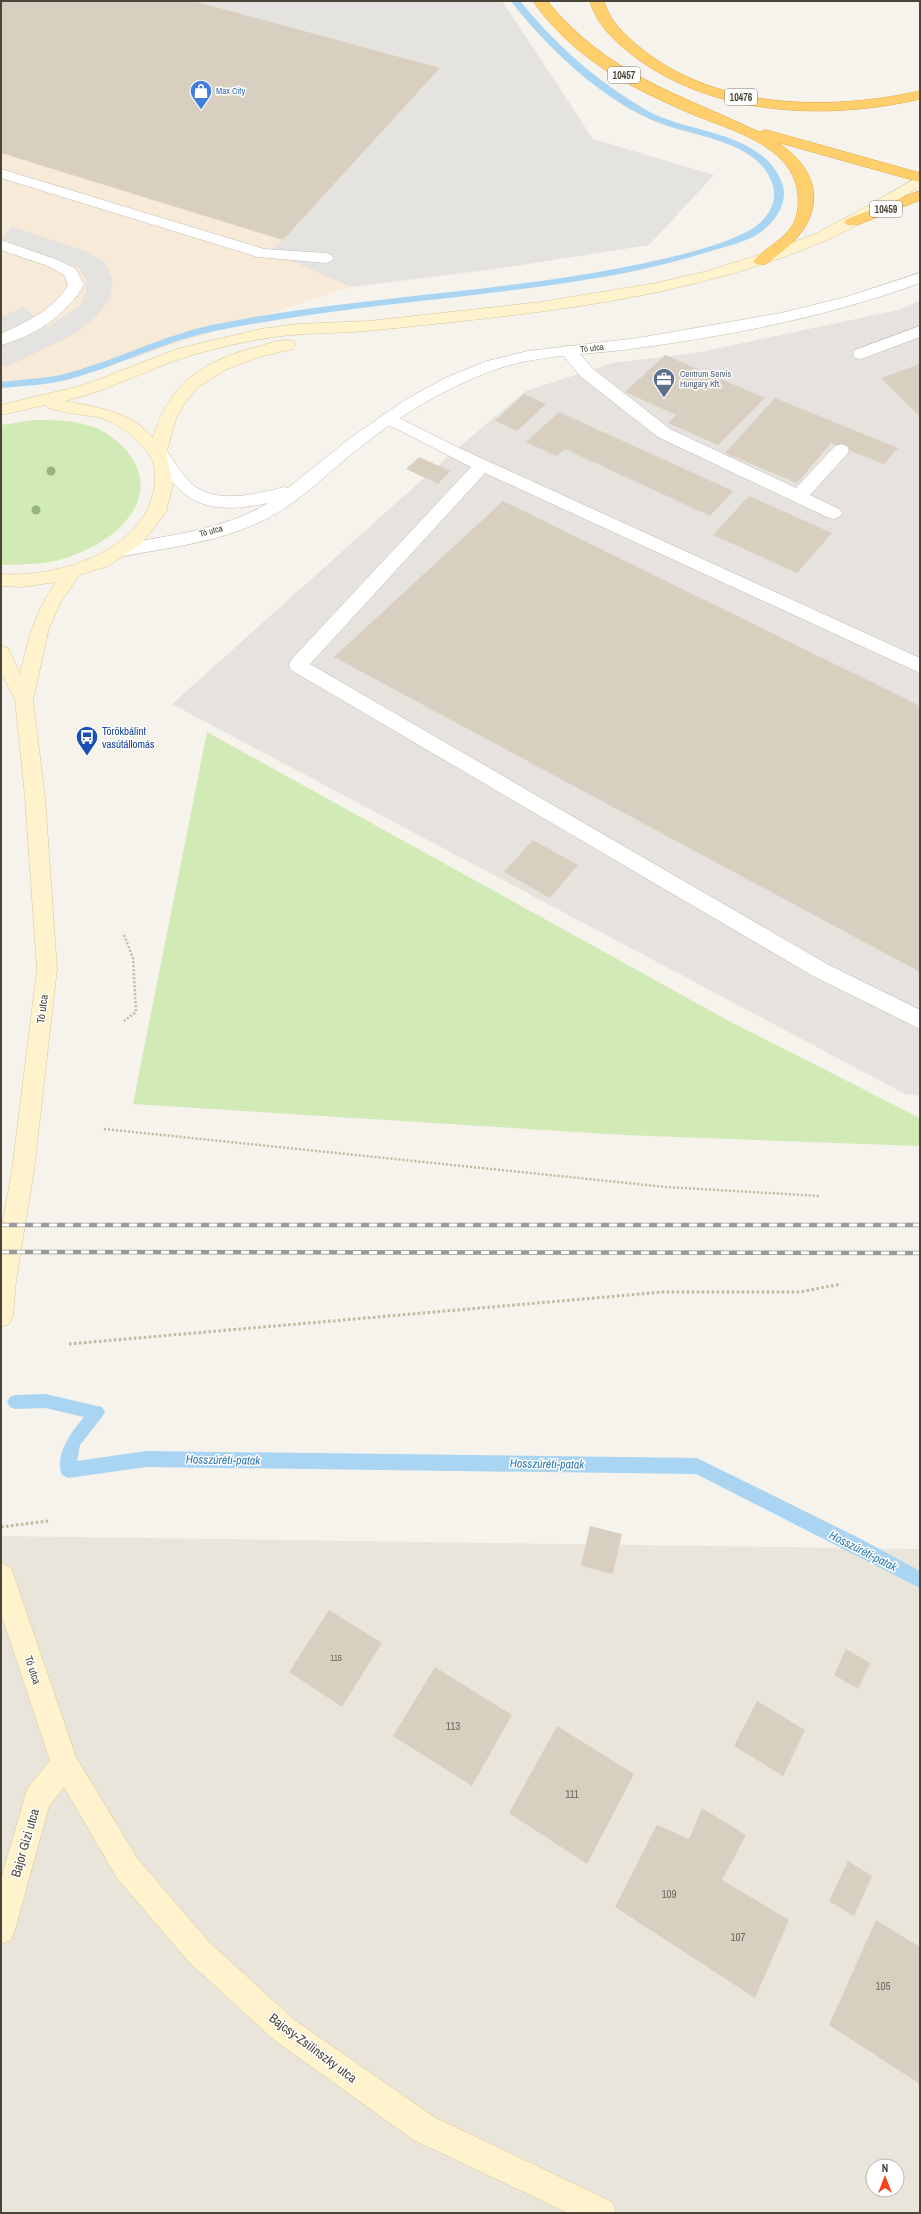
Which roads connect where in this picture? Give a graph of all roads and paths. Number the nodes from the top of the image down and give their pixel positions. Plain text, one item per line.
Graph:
1 (540, 1) edge
2 (597, 1) edge
3 (920, 95) edge
4 (725, 123) junction
5 (1, 173) edge
6 (920, 179) edge
7 (920, 195) edge
8 (852, 222) junction
9 (1, 245) edge
10 (326, 258) dead end
11 (761, 260) junction
12 (920, 278) edge
13 (367, 326) junction
14 (920, 331) edge
15 (1, 340) edge
16 (568, 351) junction
17 (861, 354) dead end
18 (29, 405) junction
19 (1, 410) edge
20 (389, 418) junction
21 (841, 450) dead end
22 (158, 452) junction
23 (483, 465) junction
24 (295, 490) junction
25 (798, 497) junction
26 (834, 513) dead end
27 (119, 552) junction
28 (71, 573) junction
29 (1, 580) edge
30 (1, 653) edge
31 (920, 666) edge
32 (24, 700) junction
33 (124, 935) dead end
34 (920, 1020) edge
35 (124, 1022) dead end
36 (104, 1129) dead end
37 (820, 1196) dead end
38 (842, 1284) dead end
39 (1, 1316) edge
40 (69, 1344) dead end
41 (48, 1520) dead end
42 (1, 1527) edge
43 (1, 1576) edge
44 (65, 1764) junction
45 (1, 1930) edge
46 (602, 2213) edge

1 - 4 highway, 10457
2 - 3 highway, 10476
4 - 6 highway, 10457
4 - 11 highway, 10457
5 - 10 street
6 - 8 main road
7 - 8 highway, 10459
8 - 11 main road
9 - 15 street
11 - 13 main road
12 - 16 street, Tó utca
13 - 18 main road
13 - 22 main road
14 - 17 street
16 - 20 street, Tó utca
16 - 25 street
18 - 19 main road
18 - 22 main road
20 - 23 street
20 - 24 street, Tó utca
21 - 25 street
22 - 24 street, Tó utca
22 - 27 main road
23 - 31 street
23 - 34 street
24 - 27 street, Tó utca
25 - 26 street
27 - 28 main road
28 - 29 main road
28 - 32 main road, Tó utca
30 - 32 main road, Tó utca
32 - 39 main road, Tó utca
33 - 35 path
36 - 37 path
38 - 40 path
41 - 42 path
43 - 44 main road, Tó utca
44 - 45 main road, Bajor Gizi utca
44 - 46 main road, Bajcsy-Zsilinszky utca

